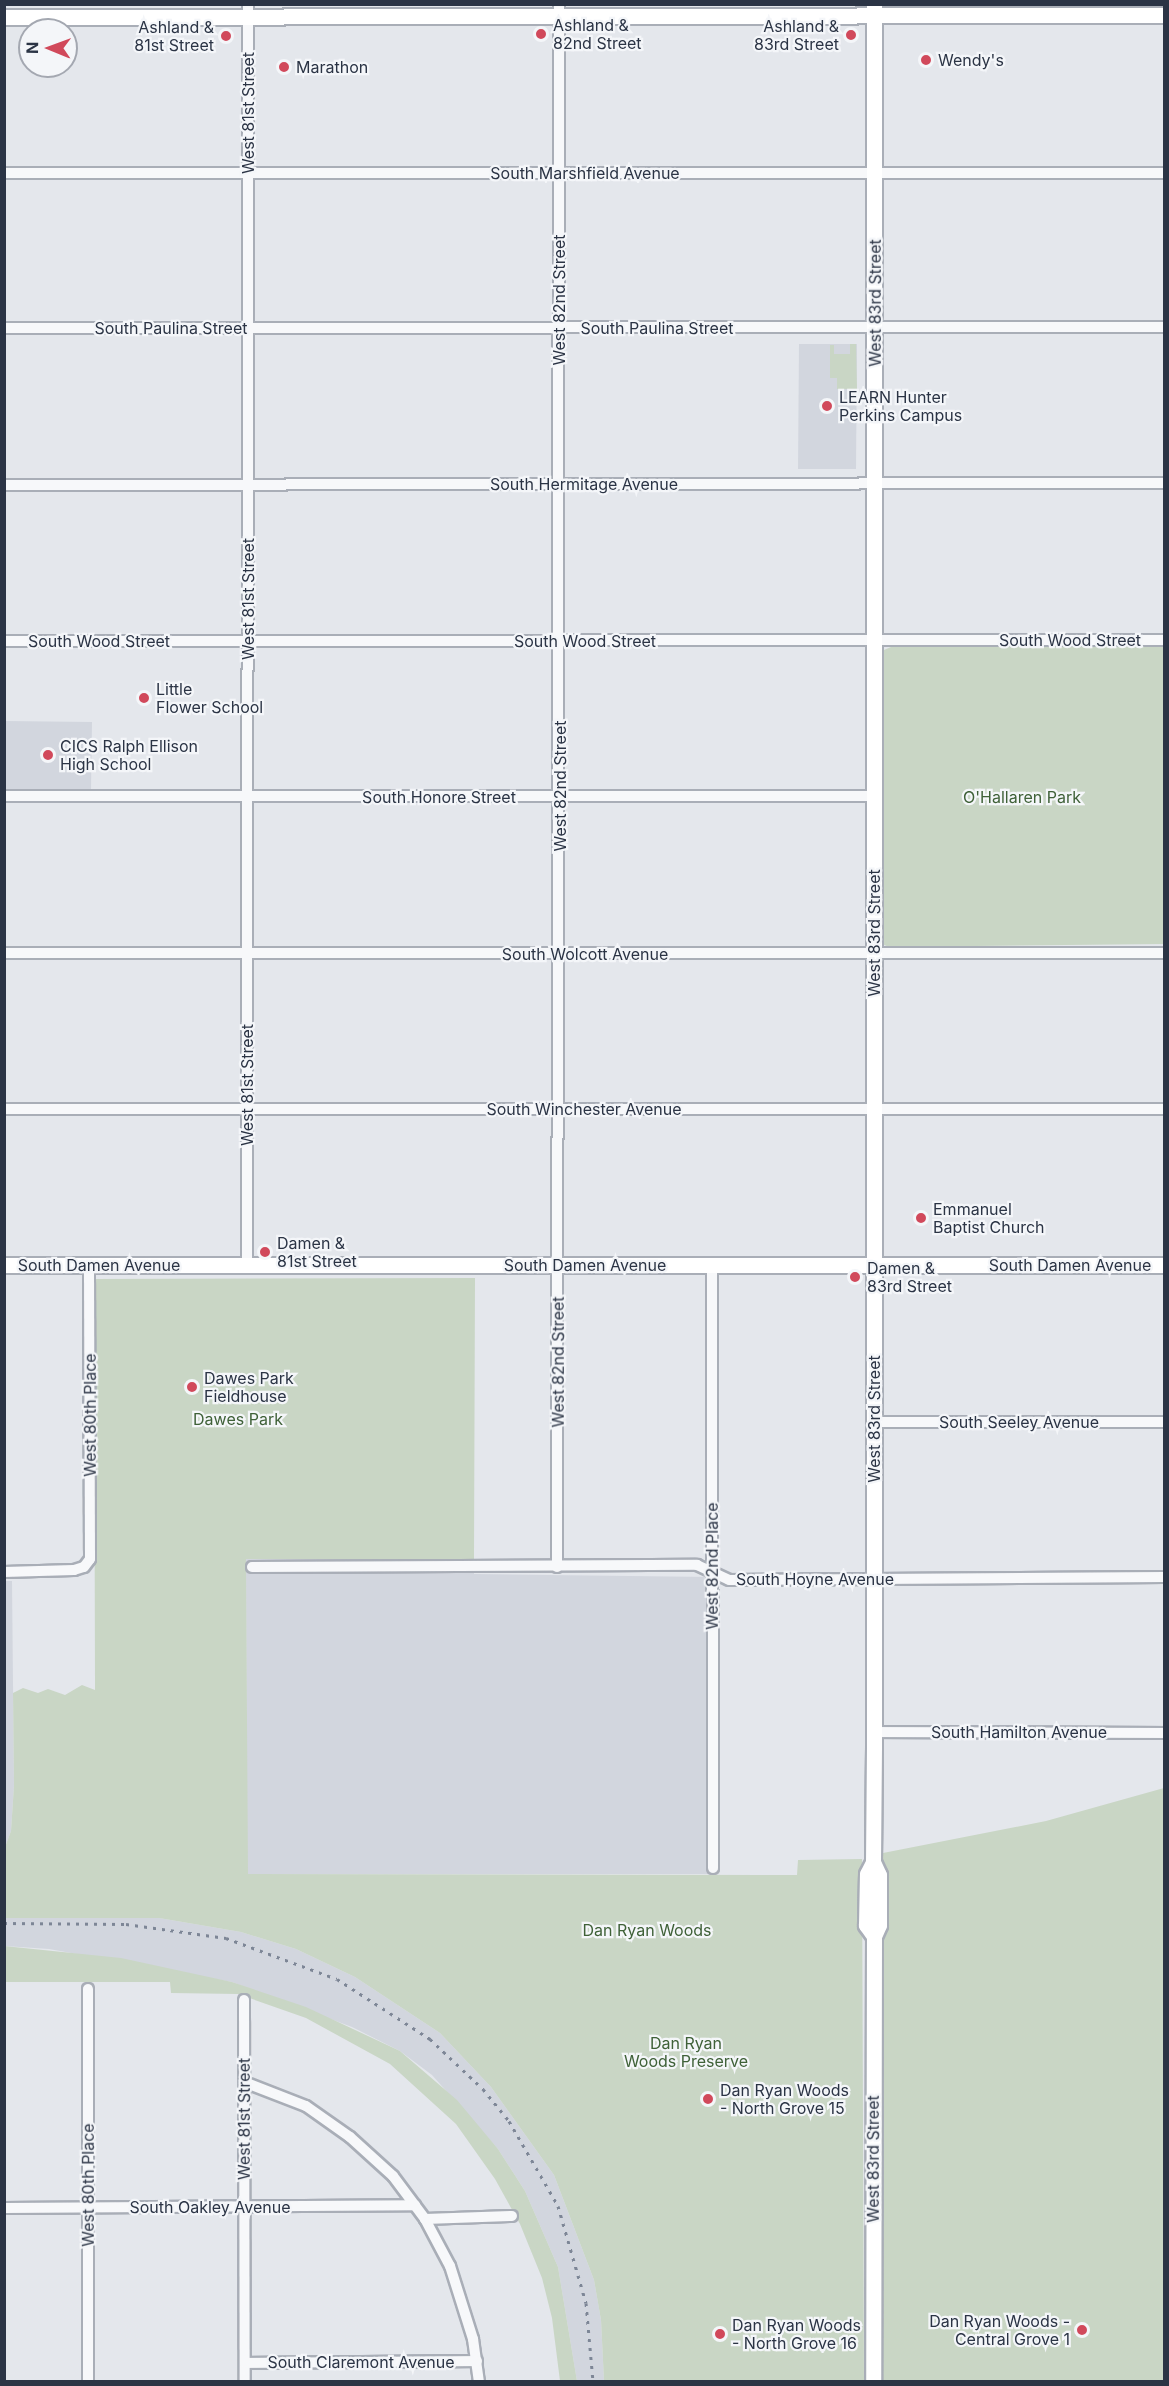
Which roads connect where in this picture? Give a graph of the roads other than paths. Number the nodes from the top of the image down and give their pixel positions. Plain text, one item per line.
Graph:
1 (248, 10) edge
2 (560, 10) edge
3 (874, 10) edge
4 (1164, 15) edge
5 (4, 17) edge
6 (875, 172) junction
7 (1164, 172) edge
8 (4, 173) edge
9 (559, 173) junction
10 (248, 174) junction
11 (1164, 327) edge
12 (4, 328) edge
13 (248, 328) junction
14 (560, 328) junction
15 (874, 328) junction
16 (1164, 483) edge
17 (560, 484) junction
18 (875, 484) junction
19 (4, 485) edge
20 (248, 485) junction
21 (874, 640) junction
22 (1164, 640) edge
23 (4, 641) edge
24 (248, 641) junction
25 (560, 641) junction
26 (4, 796) edge
27 (560, 796) junction
28 (874, 796) junction
29 (247, 797) junction
30 (4, 953) edge
31 (247, 953) junction
32 (1164, 953) edge
33 (560, 954) junction
34 (874, 954) junction
35 (4, 1109) edge
36 (247, 1109) junction
37 (560, 1109) junction
38 (874, 1109) junction
39 (1164, 1109) edge
40 (712, 1264) junction
41 (874, 1264) junction
42 (4, 1265) edge
43 (89, 1265) junction
44 (247, 1265) junction
45 (558, 1265) junction
46 (1164, 1265) edge
47 (874, 1422) junction
48 (1164, 1422) edge
49 (252, 1567) dead end
50 (557, 1567) junction
51 (4, 1572) edge
52 (712, 1574) junction
53 (1164, 1577) edge
54 (874, 1580) junction
55 (874, 1732) junction
56 (1164, 1733) edge
57 (713, 1868) dead end
58 (88, 1989) dead end
59 (244, 2001) dead end
60 (244, 2082) junction
61 (414, 2205) junction
62 (4, 2208) edge
63 (89, 2208) junction
64 (245, 2208) junction
65 (512, 2216) dead end
66 (425, 2219) junction
67 (477, 2361) junction
68 (245, 2362) junction
69 (88, 2382) edge
70 (245, 2382) edge
71 (479, 2382) edge
72 (873, 2382) edge

1 - 2 street
1 - 5 street
1 - 10 street, West 81st Street
2 - 3 street
2 - 9 street, West 82nd Street
3 - 4 street
3 - 6 street, West 83rd Street
6 - 7 street, South Marshfield Avenue
6 - 9 street, South Marshfield Avenue
6 - 15 street, West 83rd Street
8 - 10 street, South Marshfield Avenue
9 - 10 street, South Marshfield Avenue
9 - 14 street, West 82nd Street
10 - 13 street, West 81st Street
11 - 15 street, South Paulina Street
12 - 13 street, South Paulina Street
13 - 14 street, South Paulina Street
13 - 20 street, West 81st Street
14 - 15 street, South Paulina Street
14 - 17 street, West 82nd Street
15 - 18 street, West 83rd Street
16 - 18 street, South Hermitage Avenue
17 - 18 street, South Hermitage Avenue
17 - 20 street, South Hermitage Avenue
17 - 25 street, West 82nd Street
18 - 21 street, West 83rd Street
19 - 20 street, South Hermitage Avenue
20 - 24 street, West 81st Street
21 - 22 street, South Wood Street
21 - 25 street, South Wood Street
21 - 28 street, West 83rd Street
23 - 24 street, South Wood Street
24 - 25 street, South Wood Street
24 - 29 street, West 81st Street
25 - 27 street, West 82nd Street
26 - 29 street, South Honore Street
27 - 28 street, South Honore Street
27 - 29 street, South Honore Street
27 - 33 street, West 82nd Street
28 - 34 street, West 83rd Street
29 - 31 street, West 81st Street
30 - 31 street, South Wolcott Avenue
31 - 33 street, South Wolcott Avenue
31 - 36 street, West 81st Street
32 - 34 street, South Wolcott Avenue
33 - 34 street, South Wolcott Avenue
33 - 37 street, West 82nd Street
34 - 38 street, West 83rd Street
35 - 36 street, South Winchester Avenue
36 - 37 street, South Winchester Avenue
36 - 44 street, West 81st Street
37 - 38 street, South Winchester Avenue
37 - 45 street, West 82nd Street
38 - 39 street, South Winchester Avenue
38 - 41 street, West 83rd Street
40 - 41 street, South Damen Avenue
40 - 45 street, South Damen Avenue
40 - 52 street, West 82nd Place
41 - 46 street, South Damen Avenue
41 - 47 street, West 83rd Street
42 - 43 street, South Damen Avenue
43 - 44 street, South Damen Avenue
43 - 51 street, West 80th Place
44 - 45 street, South Damen Avenue
45 - 50 street, West 82nd Street
47 - 48 street, South Seeley Avenue
47 - 54 street, West 83rd Street
49 - 50 street, South Hoyne Avenue
50 - 52 street, South Hoyne Avenue
52 - 54 street, South Hoyne Avenue
52 - 57 street, West 82nd Place
53 - 54 street, South Hoyne Avenue
54 - 55 street, West 83rd Street
55 - 56 street, South Hamilton Avenue
55 - 72 street, West 83rd Street
58 - 63 street, West 80th Place
59 - 60 street, West 81st Street
60 - 61 street
60 - 64 street, West 81st Street
61 - 64 street, South Oakley Avenue
61 - 66 street
62 - 63 street, South Oakley Avenue
63 - 64 street, South Oakley Avenue
63 - 69 street, West 80th Place
64 - 68 street, West 81st Street
65 - 66 street
66 - 67 street
67 - 68 street, South Claremont Avenue
67 - 71 street
68 - 70 street, West 81st Street

